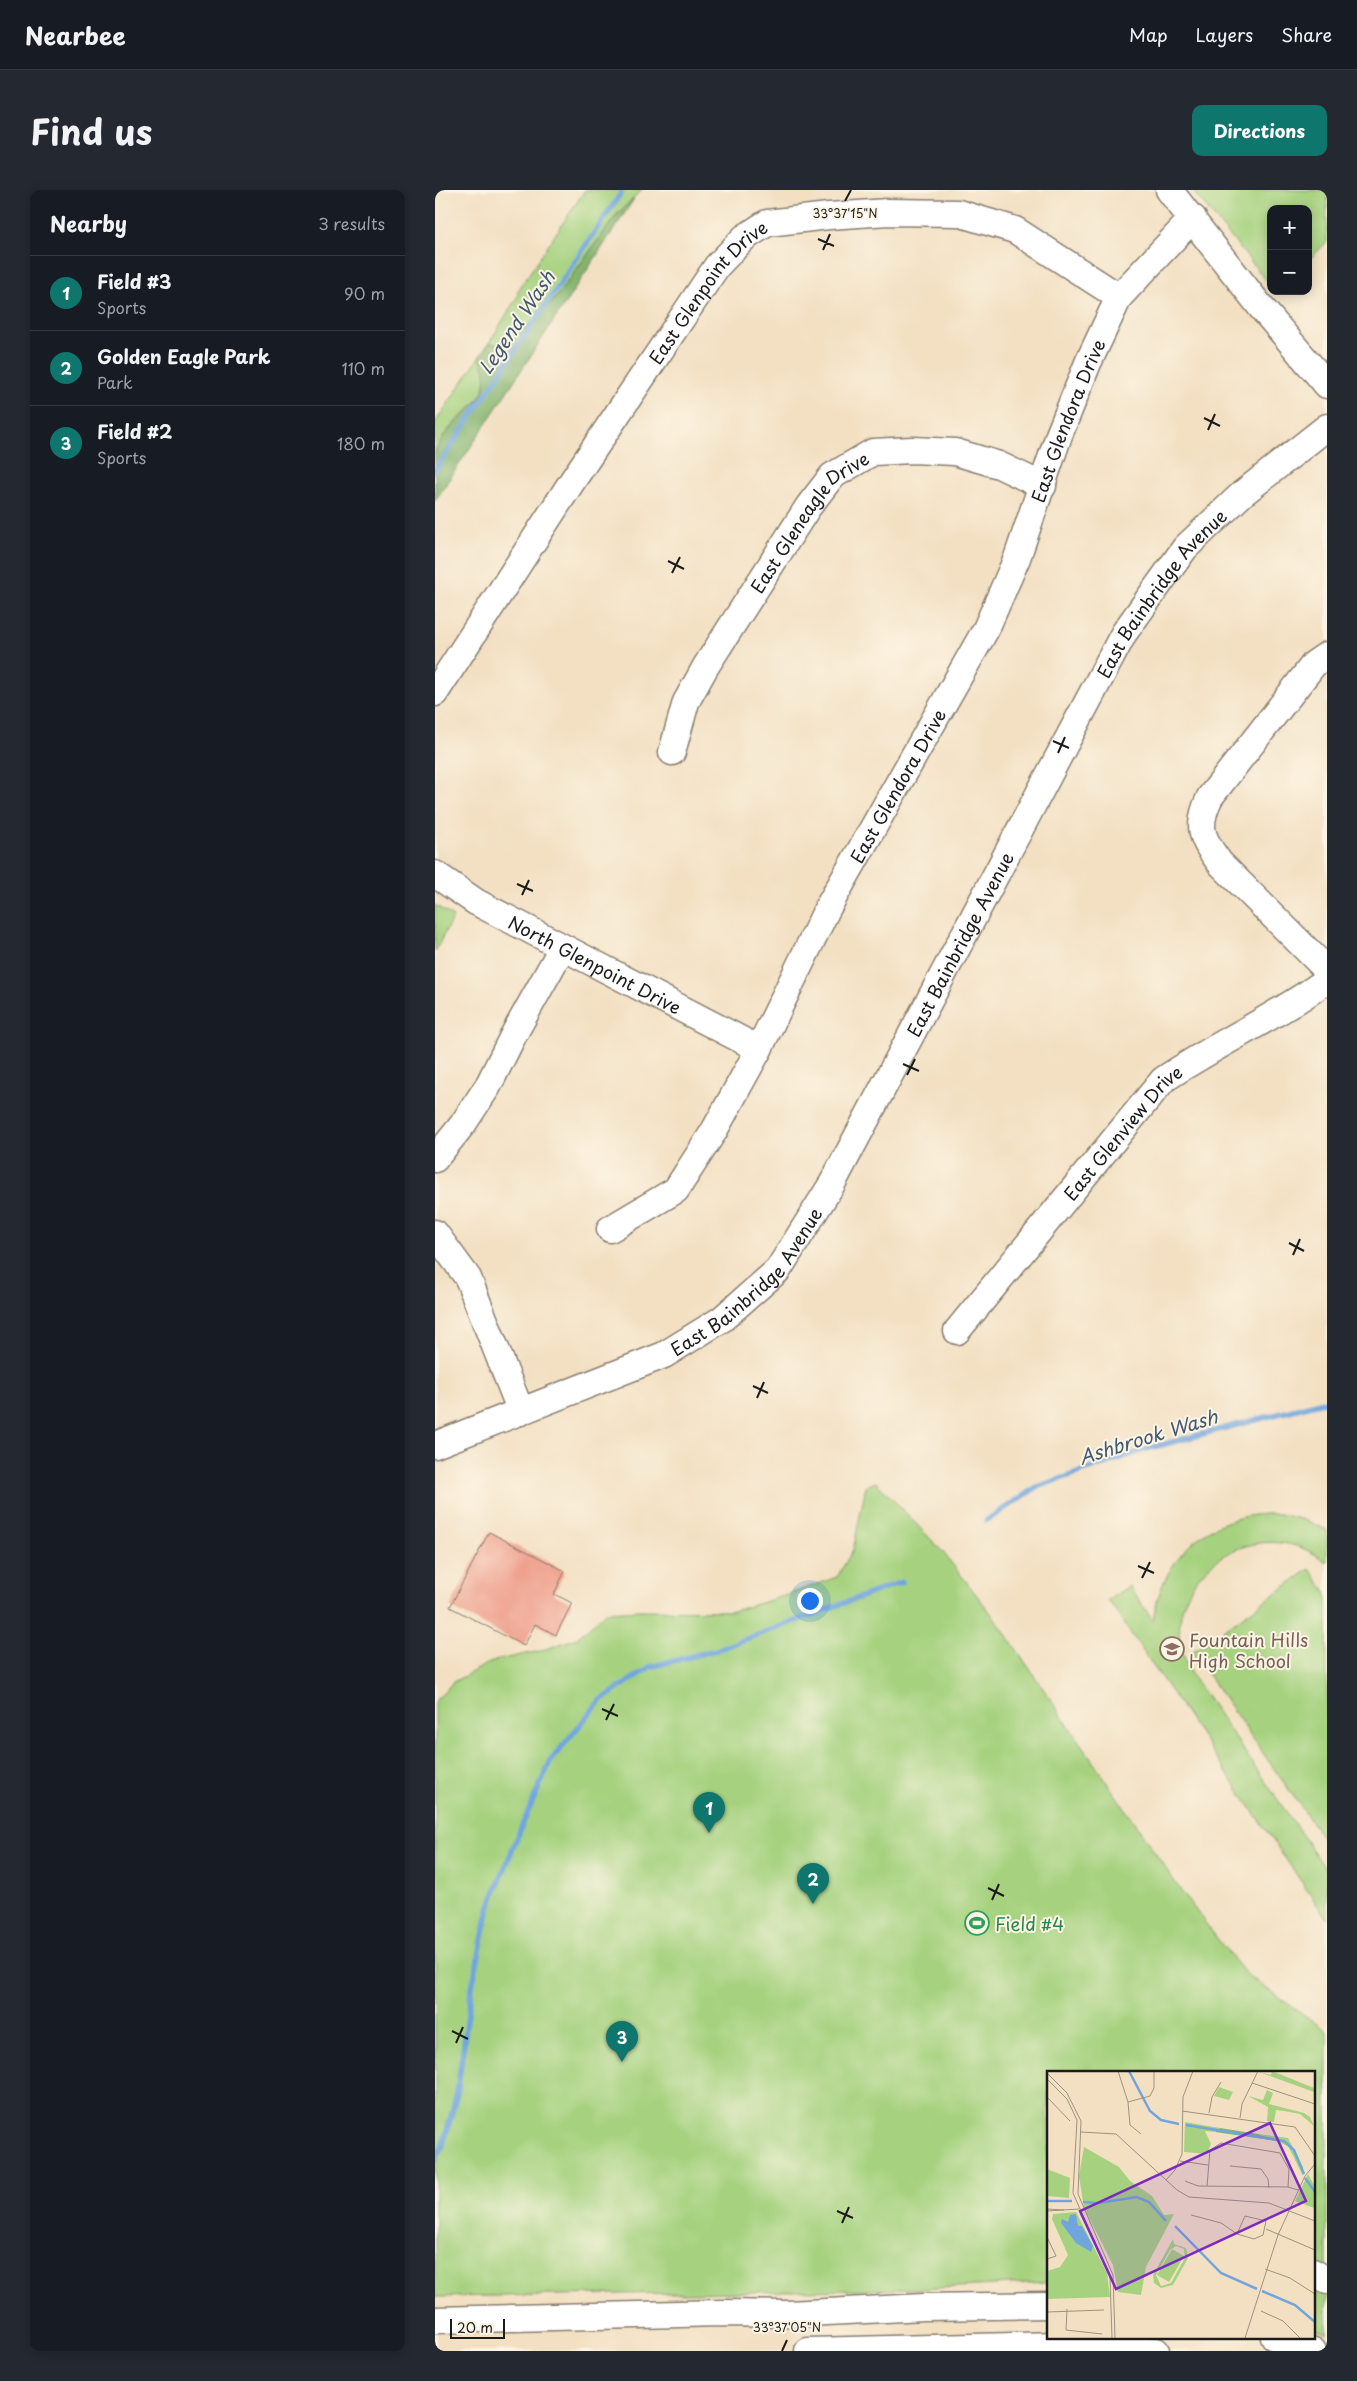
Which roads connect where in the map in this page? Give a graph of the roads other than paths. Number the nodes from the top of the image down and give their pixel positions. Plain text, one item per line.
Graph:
1 (1169, 190) edge
2 (1193, 218) junction
3 (1119, 298) junction
4 (1327, 385) edge
5 (1327, 427) edge
6 (1043, 486) junction
7 (1327, 655) edge
8 (435, 693) edge
9 (672, 752) dead end
10 (435, 874) edge
11 (562, 948) junction
12 (1327, 970) edge
13 (1327, 980) edge
14 (759, 1050) junction
15 (435, 1159) edge
16 (610, 1230) dead end
17 (435, 1233) edge
18 (957, 1331) dead end
19 (521, 1412) junction
20 (435, 1445) edge
21 (1314, 2273) edge
22 (1327, 2280) edge
23 (1047, 2305) edge
24 (435, 2320) edge
25 (1277, 2338) edge
26 (808, 2351) edge
27 (1156, 2351) edge
28 (1313, 2351) edge

1 - 2 street
2 - 3 street
2 - 4 street
3 - 6 street, East Glendora Drive
3 - 8 street, East Glenpoint Drive
5 - 19 street, East Bainbridge Avenue
6 - 9 street, East Gleneagle Drive
6 - 14 street, East Glendora Drive
7 - 12 street
10 - 11 street, North Glenpoint Drive
11 - 14 street, North Glenpoint Drive
11 - 15 street
13 - 18 street, East Glenview Drive
14 - 16 street, East Glendora Drive
17 - 19 street
19 - 20 street, East Bainbridge Avenue
21 - 22 street
23 - 24 street
25 - 28 street
26 - 27 street

